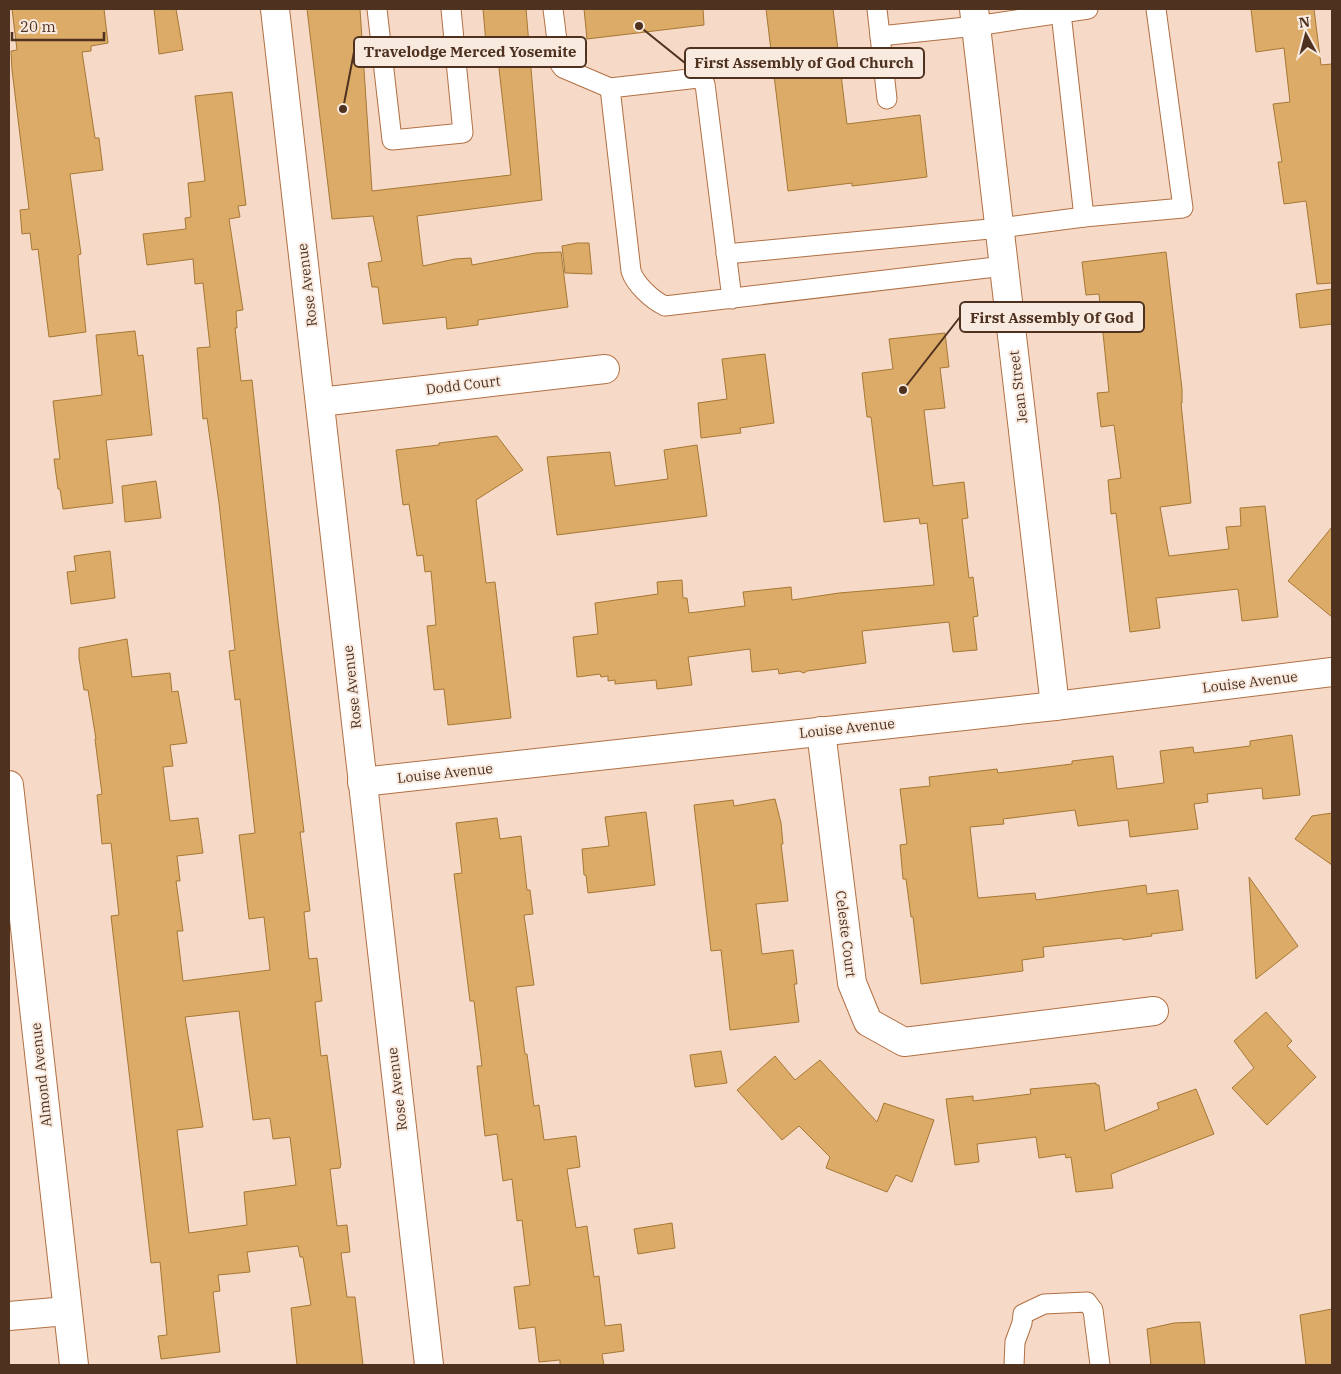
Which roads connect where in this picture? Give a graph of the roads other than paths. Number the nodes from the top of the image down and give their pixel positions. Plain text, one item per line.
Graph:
1 (275, 9) edge
2 (377, 9) edge
3 (451, 9) edge
4 (553, 9) edge
5 (877, 9) edge
6 (1088, 9) edge
7 (1156, 9) edge
8 (1061, 13) junction
9 (975, 17) edge
10 (880, 36) junction
11 (610, 88) junction
12 (887, 99) dead end
13 (1084, 217) junction
14 (1000, 228) junction
15 (726, 254) junction
16 (1004, 266) junction
17 (732, 299) junction
18 (605, 369) dead end
19 (320, 402) junction
20 (1332, 672) edge
21 (1055, 706) junction
22 (821, 731) junction
23 (362, 782) junction
24 (9, 785) edge
25 (1154, 1011) dead end
26 (68, 1311) junction
27 (9, 1316) edge
28 (74, 1365) edge
29 (429, 1365) edge
30 (1014, 1365) edge
31 (1100, 1365) edge

1 - 19 street, Rose Avenue
2 - 3 lane
4 - 11 lane
5 - 10 lane
6 - 8 lane
7 - 13 lane
8 - 9 lane
8 - 13 lane
9 - 10 lane
9 - 14 street, Jean Street
10 - 12 lane
11 - 15 lane
11 - 17 lane
13 - 14 lane
14 - 15 lane
14 - 16 street, Jean Street
15 - 17 lane
16 - 17 lane
16 - 21 street, Jean Street
18 - 19 street, Dodd Court
19 - 23 street, Rose Avenue
20 - 21 street, Louise Avenue
21 - 22 street, Louise Avenue
22 - 23 street, Louise Avenue
22 - 25 street, Celeste Court
23 - 29 street, Rose Avenue
24 - 26 street, Almond Avenue
26 - 27 street
26 - 28 street, Almond Avenue
30 - 31 lane

